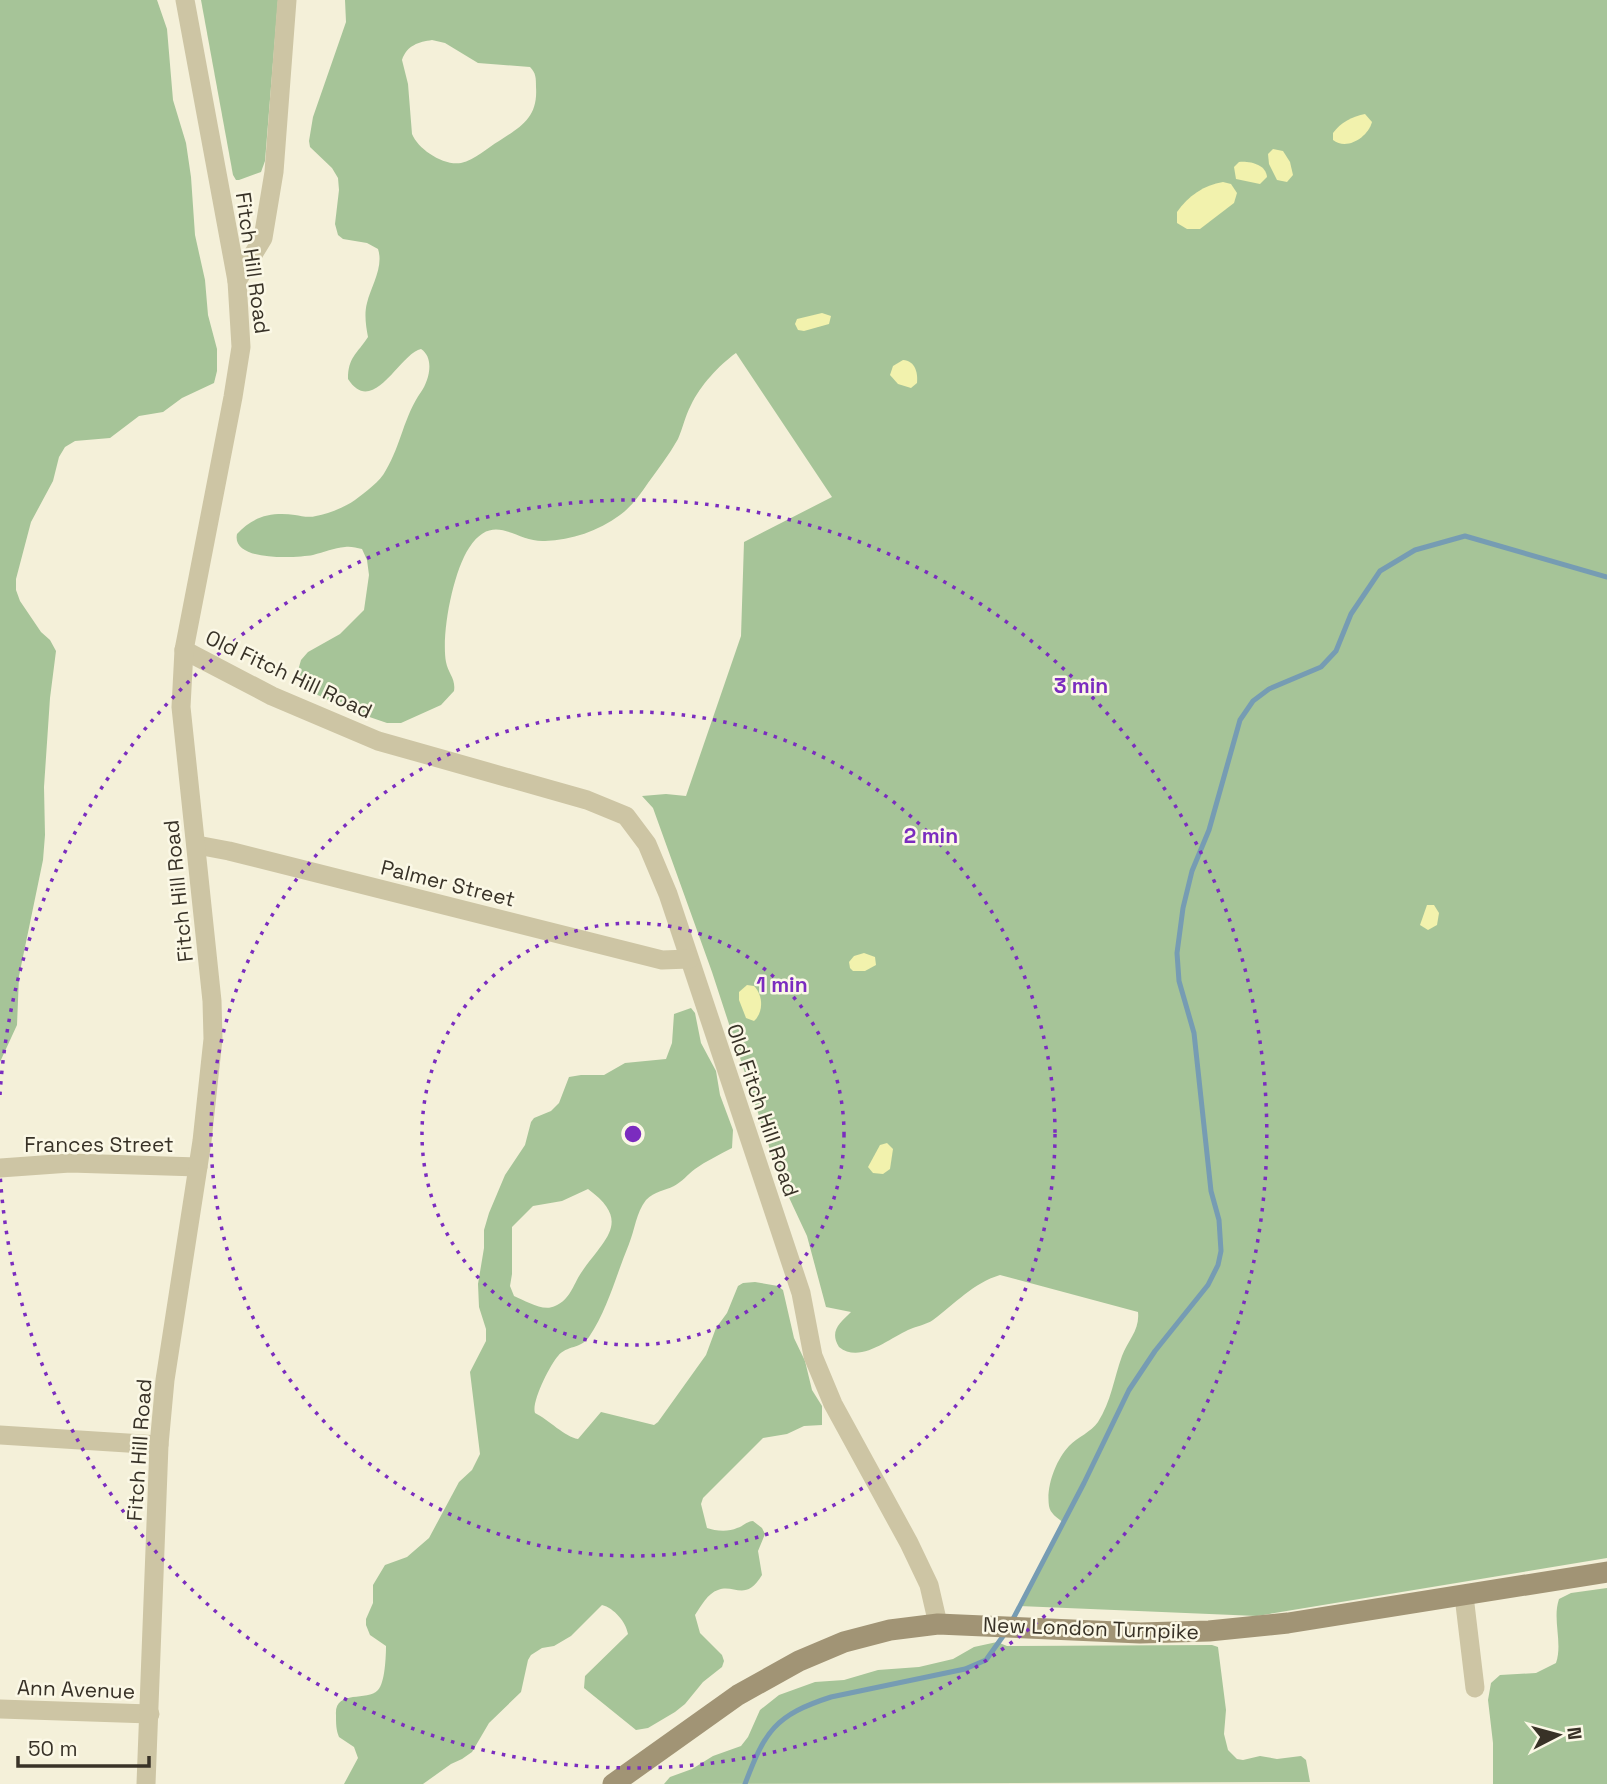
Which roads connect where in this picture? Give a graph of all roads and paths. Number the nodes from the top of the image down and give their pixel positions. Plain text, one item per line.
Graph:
1 (185, 0) edge
2 (288, 0) edge
3 (237, 281) junction
4 (184, 650) junction
5 (197, 845) junction
6 (689, 959) junction
7 (198, 1167) junction
8 (0, 1168) edge
9 (0, 1435) edge
10 (159, 1445) junction
11 (1607, 1572) edge
12 (1464, 1596) junction
13 (938, 1624) junction
14 (1475, 1688) dead end
15 (0, 1709) edge
16 (150, 1714) junction
17 (146, 1784) edge
18 (613, 1784) edge

1 - 3 street, Fitch Hill Road
2 - 3 street
3 - 4 street, Fitch Hill Road
4 - 5 street, Fitch Hill Road
4 - 6 street, Old Fitch Hill Road
5 - 6 street, Palmer Street
5 - 7 street, Fitch Hill Road
6 - 13 street, Old Fitch Hill Road
7 - 8 street, Frances Street
7 - 10 street, Fitch Hill Road
9 - 10 street
10 - 16 street, Fitch Hill Road
11 - 12 main road, New London Turnpike
12 - 13 main road, New London Turnpike
12 - 14 street
13 - 18 main road, New London Turnpike
15 - 16 street, Ann Avenue
16 - 17 street, Fitch Hill Road

